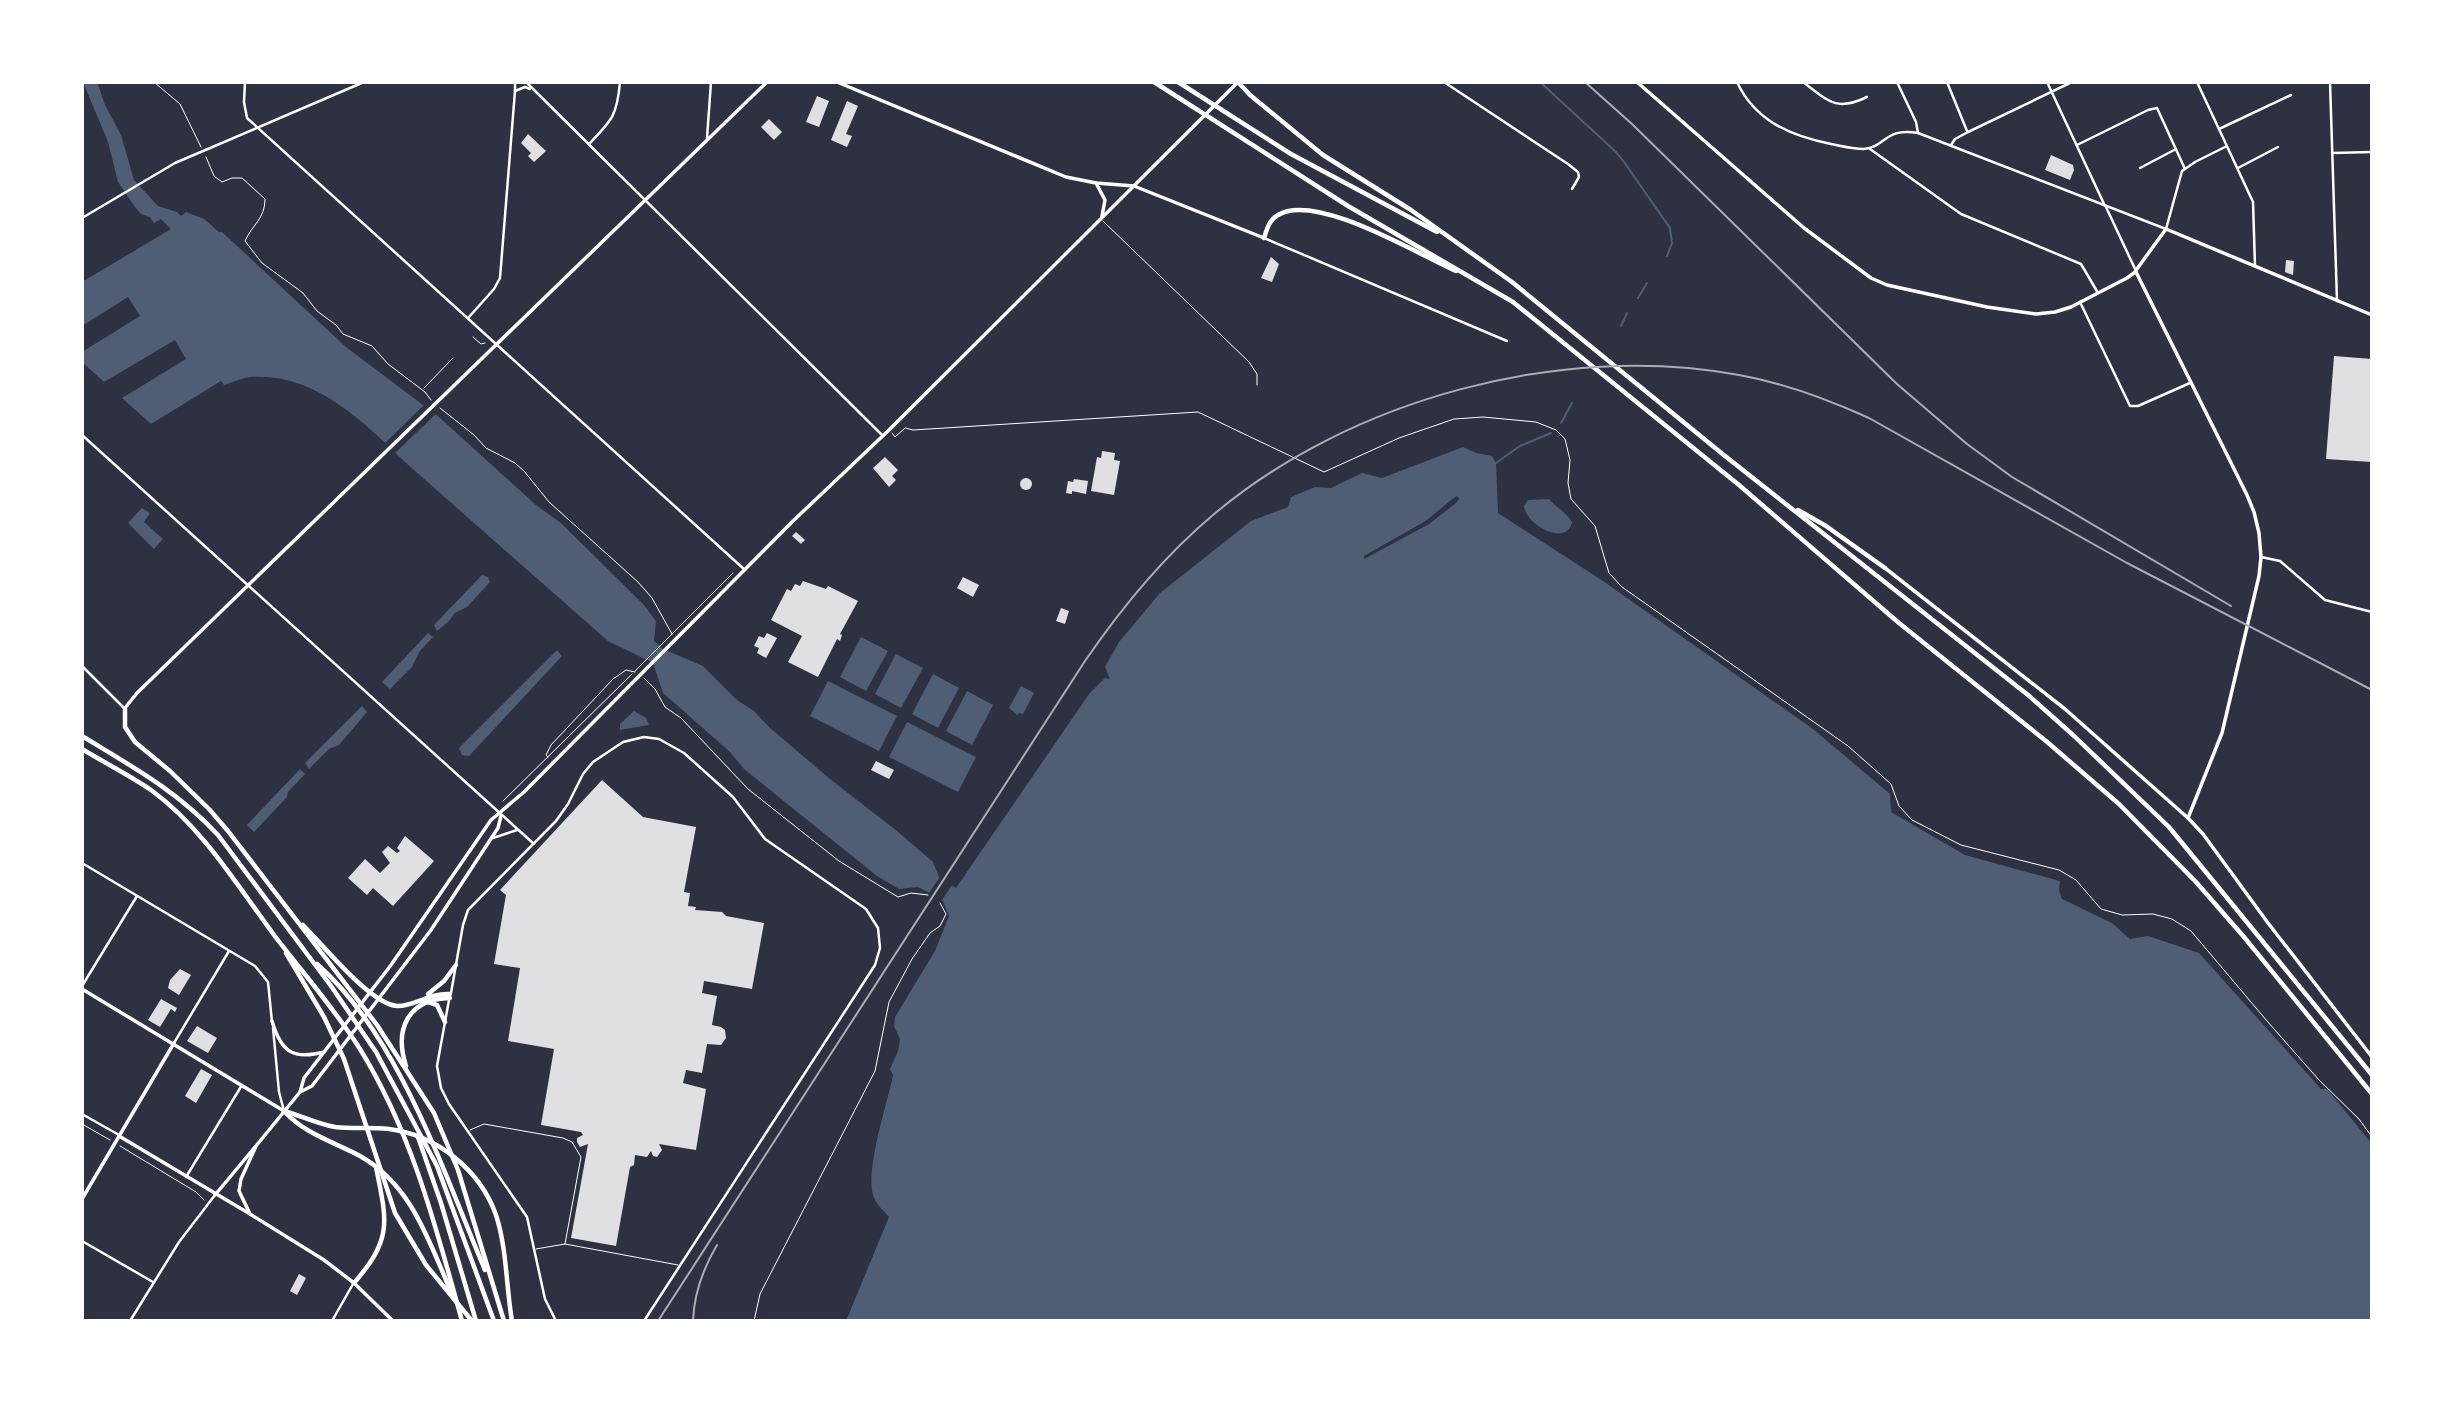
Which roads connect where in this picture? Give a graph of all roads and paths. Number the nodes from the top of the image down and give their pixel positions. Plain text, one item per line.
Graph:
1 (154, 82) edge
2 (245, 82) edge
3 (364, 82) edge
4 (515, 82) edge
5 (526, 82) edge
6 (620, 82) edge
7 (711, 82) edge
8 (767, 82) edge
9 (837, 82) edge
10 (1154, 82) edge
11 (1178, 82) edge
12 (1238, 82) edge
13 (1444, 82) edge
14 (1637, 82) edge
15 (1737, 82) edge
16 (1803, 82) edge
17 (1897, 82) edge
18 (1947, 82) edge
19 (2047, 82) edge
20 (2072, 82) edge
21 (2198, 82) edge
22 (2330, 82) edge
23 (533, 90) junction
24 (515, 91) junction
25 (2052, 92) junction
26 (2291, 95) dead end
27 (1867, 97) dead end
28 (258, 127) junction
29 (2219, 129) junction
30 (1968, 132) junction
31 (1918, 133) junction
32 (707, 139) junction
33 (589, 144) junction
34 (1951, 145) junction
35 (2077, 145) junction
36 (2227, 146) junction
37 (2278, 147) dead end
38 (1870, 149) junction
39 (2176, 149) junction
40 (203, 151) junction
41 (2372, 152) edge
42 (2332, 153) junction
43 (2140, 168) dead end
44 (2238, 168) junction
45 (2185, 169) junction
46 (1096, 183) junction
47 (1134, 186) junction
48 (1572, 189) dead end
49 (645, 200) junction
50 (2105, 206) junction
51 (82, 218) edge
52 (1101, 220) junction
53 (2166, 229) junction
54 (1264, 238) junction
55 (1456, 243) junction
56 (2255, 266) junction
57 (2136, 271) junction
58 (1478, 280) junction
59 (2098, 293) junction
60 (2337, 301) junction
61 (2080, 302) junction
62 (2372, 315) edge
63 (469, 317) junction
64 (473, 337) dead end
65 (491, 337) junction
66 (1507, 341) dead end
67 (497, 342) junction
68 (453, 358) dead end
69 (2190, 383) junction
70 (1257, 385) dead end
71 (423, 390) junction
72 (889, 429) junction
73 (82, 435) edge
74 (882, 435) junction
75 (1783, 500) junction
76 (2261, 557) junction
77 (1885, 568) joint
78 (746, 569) junction
79 (734, 572) dead end
80 (248, 583) junction
81 (2372, 612) edge
82 (672, 634) junction
83 (82, 666) edge
84 (125, 709) junction
85 (82, 736) edge
86 (82, 749) edge
87 (548, 757) junction
88 (503, 801) dead end
89 (501, 814) junction
90 (2188, 818) junction
91 (518, 830) junction
92 (490, 839) junction
93 (534, 844) junction
94 (82, 863) edge
95 (928, 895) dead end
96 (137, 896) junction
97 (940, 903) dead end
98 (285, 907) junction
99 (282, 946) junction
100 (229, 951) junction
101 (310, 958) junction
102 (456, 965) junction
103 (82, 987) edge
104 (450, 996) junction
105 (424, 1000) junction
106 (272, 1021) junction
107 (445, 1022) junction
108 (174, 1043) junction
109 (326, 1051) junction
110 (2372, 1057) edge
111 (82, 1064) edge
112 (2372, 1075) edge
113 (82, 1076) edge
114 (410, 1077) junction
115 (242, 1085) junction
116 (300, 1092) junction
117 (399, 1094) junction
118 (2372, 1094) edge
119 (284, 1111) junction
120 (82, 1114) edge
121 (82, 1124) edge
122 (468, 1131) junction
123 (119, 1136) junction
124 (2372, 1137) edge
125 (115, 1143) junction
126 (372, 1145) junction
127 (256, 1146) junction
128 (186, 1177) junction
129 (215, 1195) junction
130 (82, 1199) edge
131 (209, 1204) junction
132 (250, 1214) junction
133 (82, 1241) edge
134 (565, 1244) junction
135 (536, 1249) junction
136 (681, 1265) junction
137 (153, 1282) junction
138 (354, 1283) junction
139 (496, 1296) junction
140 (459, 1309) junction
141 (130, 1321) edge
142 (332, 1321) edge
143 (394, 1321) edge
144 (462, 1321) edge
145 (474, 1321) edge
146 (494, 1321) edge
147 (505, 1321) edge
148 (512, 1321) edge
149 (556, 1321) edge
150 (645, 1321) edge
151 (754, 1321) edge

1 - 40 path
2 - 28 street
3 - 28 street
4 - 24 street
5 - 23 street
6 - 33 street
7 - 32 street
8 - 32 main road
9 - 46 main road
10 - 58 highway
11 - 55 highway
12 - 47 main road
12 - 55 highway
13 - 48 street
14 - 61 main road
15 - 38 street
16 - 27 street
17 - 31 street
18 - 30 street
19 - 25 street
20 - 25 street
21 - 29 street
22 - 42 street
23 - 24 street
23 - 33 street
24 - 63 street
25 - 30 street
25 - 35 street
26 - 29 street
28 - 40 street
28 - 63 street
29 - 36 street
30 - 34 street
31 - 34 street
31 - 38 street
32 - 49 main road
33 - 49 street
34 - 50 street
35 - 39 street
35 - 50 street
36 - 44 street
36 - 45 street
37 - 44 street
38 - 59 street
39 - 43 street
39 - 45 street
40 - 51 street
40 - 71 path
41 - 42 street
42 - 60 street
44 - 56 street
45 - 53 street
46 - 47 main road
46 - 52 main road
47 - 52 main road
47 - 54 main road
49 - 67 main road
49 - 74 street
50 - 53 street
50 - 57 street
52 - 70 lane
52 - 72 main road
53 - 56 main road
53 - 57 main road
54 - 58 highway
54 - 66 street
55 - 75 highway
56 - 60 main road
57 - 59 main road
57 - 69 main road
58 - 118 highway
59 - 61 main road
60 - 62 main road
61 - 69 street
63 - 65 street
64 - 65 path
65 - 67 street
67 - 78 street
67 - 80 main road
68 - 71 path
69 - 76 main road
71 - 82 path
72 - 74 main road
72 - 124 path
73 - 80 street
74 - 78 main road
75 - 77 highway
75 - 112 highway
76 - 81 street
76 - 90 main road
77 - 90 main road
78 - 89 main road
79 - 82 path
80 - 84 main road
80 - 89 street
82 - 87 path
83 - 84 street
84 - 98 highway
85 - 101 highway
86 - 99 highway
87 - 88 path
87 - 95 path
89 - 91 street
89 - 92 main road
89 - 109 main road
90 - 110 main road
91 - 92 street
91 - 93 street
92 - 116 main road
93 - 102 street
93 - 136 street
94 - 96 street
96 - 100 street
96 - 103 street
97 - 151 path
98 - 105 highway
98 - 114 highway
99 - 126 highway
99 - 140 highway
100 - 106 street
100 - 108 street
101 - 117 highway
101 - 139 highway
102 - 104 street
102 - 105 highway
103 - 108 main road
104 - 105 highway
104 - 107 street
105 - 107 highway
105 - 114 highway
106 - 109 main road
106 - 119 street
107 - 122 street
108 - 115 main road
108 - 123 main road
109 - 116 main road
111 - 113 street
114 - 139 highway
115 - 119 main road
115 - 128 street
116 - 119 main road
117 - 145 highway
117 - 146 highway
119 - 127 main road
119 - 140 highway
119 - 148 highway
120 - 123 street
121 - 125 path
122 - 134 lane
122 - 135 street
123 - 125 main road
123 - 128 main road
125 - 130 main road
125 - 131 path
126 - 138 highway
126 - 145 highway
127 - 129 main road
127 - 132 main road
128 - 129 main road
129 - 131 street
129 - 132 main road
131 - 137 street
132 - 138 main road
133 - 137 street
134 - 135 lane
134 - 136 lane
135 - 149 street
136 - 150 street
137 - 141 street
138 - 142 street
138 - 143 main road
139 - 147 highway
140 - 144 highway

